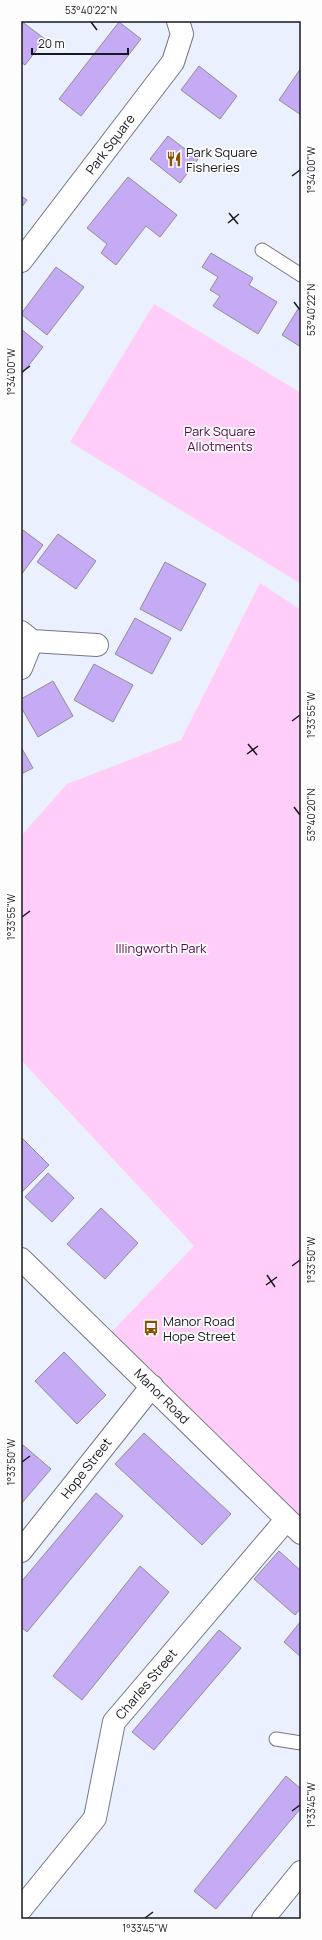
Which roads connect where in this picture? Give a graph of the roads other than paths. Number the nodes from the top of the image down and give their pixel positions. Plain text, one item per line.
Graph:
1 (185, 25) edge
2 (262, 250) dead end
3 (21, 261) edge
4 (301, 275) edge
5 (26, 636) edge
6 (97, 645) dead end
7 (21, 668) edge
8 (21, 1259) edge
9 (152, 1386) junction
10 (293, 1527) edge
11 (21, 1551) edge
12 (276, 1739) dead end
13 (301, 1743) edge
14 (301, 1872) edge
15 (21, 1908) edge
16 (263, 1919) edge

1 - 3 street, Park Square
2 - 4 lane
5 - 6 street
5 - 7 street
8 - 9 street, Manor Road
9 - 10 street, Manor Road
9 - 11 street, Hope Street
10 - 15 street, Charles Street
12 - 13 lane
14 - 16 street

